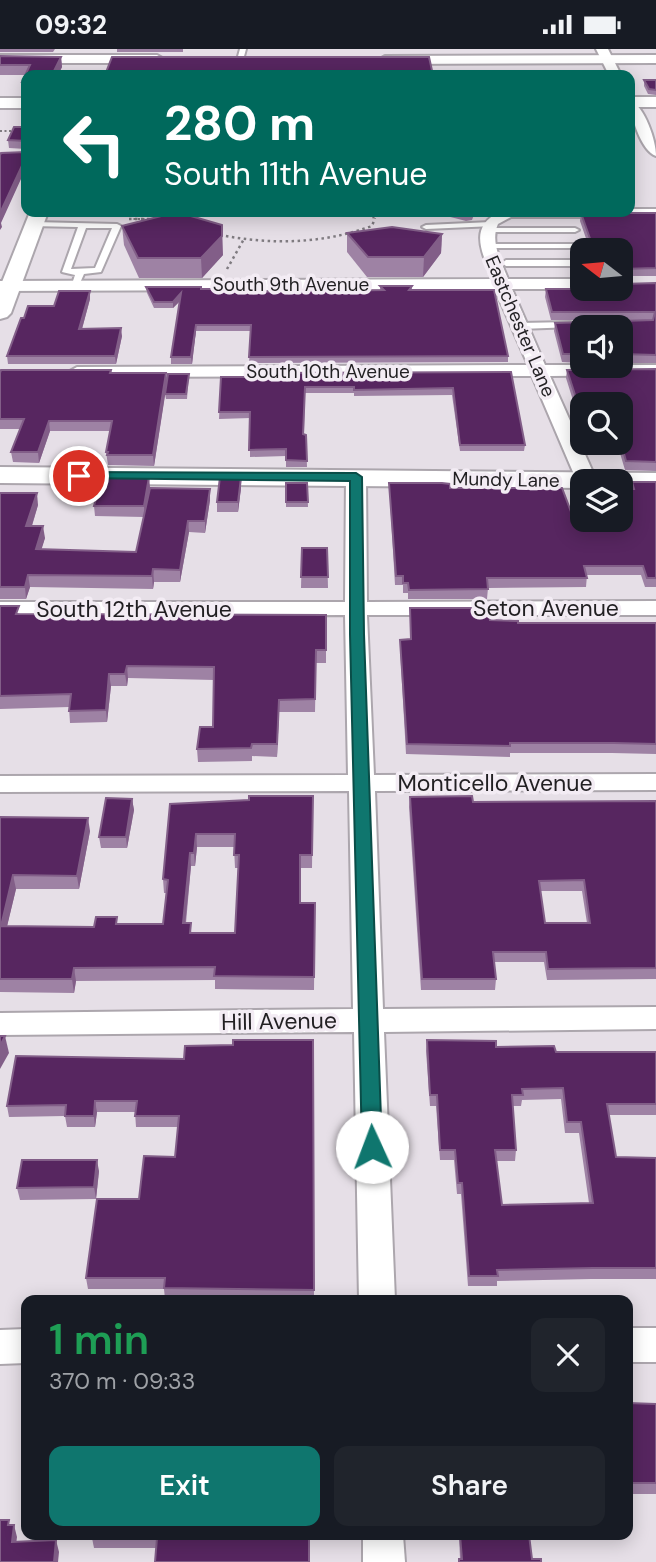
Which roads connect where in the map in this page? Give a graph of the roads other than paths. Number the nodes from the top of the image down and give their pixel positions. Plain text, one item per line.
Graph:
1 (100, 54) edge
2 (604, 54) edge
3 (0, 59) edge
4 (176, 59) edge
5 (656, 59) edge
6 (373, 60) edge
7 (612, 70) edge
8 (656, 102) edge
9 (0, 103) edge
10 (21, 103) edge
11 (635, 103) edge
12 (635, 114) edge
13 (652, 153) edge
14 (635, 213) edge
15 (656, 213) edge
16 (519, 217) edge
17 (571, 217) edge
18 (36, 218) edge
19 (83, 225) junction
20 (426, 227) dead end
21 (492, 229) junction
22 (575, 230) junction
23 (578, 238) edge
24 (570, 246) edge
25 (506, 263) dead end
26 (570, 264) edge
27 (78, 279) junction
28 (570, 284) edge
29 (502, 285) junction
30 (5, 286) edge
31 (0, 313) edge
32 (570, 325) edge
33 (520, 327) junction
34 (540, 369) junction
35 (656, 370) edge
36 (56, 372) edge
37 (582, 469) edge
38 (0, 475) edge
39 (356, 477) junction
40 (570, 479) edge
41 (633, 480) edge
42 (656, 481) edge
43 (656, 608) edge
44 (0, 609) edge
45 (268, 609) joint
46 (356, 609) junction
47 (656, 782) edge
48 (361, 783) junction
49 (0, 784) edge
50 (656, 1018) edge
51 (368, 1020) junction
52 (14, 1024) edge
53 (377, 1295) edge
54 (633, 1345) edge
55 (656, 1345) edge
56 (0, 1346) edge
57 (21, 1346) edge
58 (383, 1540) edge
59 (384, 1562) edge

1 - 3 street
1 - 4 street
2 - 5 street
2 - 6 street
2 - 7 street
8 - 11 street
9 - 10 street
12 - 13 street
14 - 15 street
16 - 21 street
17 - 22 lane
18 - 19 lane
18 - 30 street
19 - 27 lane
19 - 27 lane
20 - 21 lane
21 - 22 lane
21 - 24 lane
21 - 29 street, Eastchester Lane
22 - 23 lane
25 - 26 lane
27 - 29 street, South 9th Avenue
27 - 30 street, South 9th Avenue
28 - 29 street, South 9th Avenue
29 - 33 street, Eastchester Lane
30 - 31 street
32 - 33 lane
33 - 34 street, Eastchester Lane
34 - 35 street, South 10th Avenue
34 - 36 street, South 10th Avenue
34 - 37 street, Eastchester Lane
38 - 39 street, Mundy Lane
39 - 40 street, Mundy Lane
39 - 46 street
41 - 42 street, Mundy Lane
43 - 46 street, Seton Avenue
44 - 45 street, South 12th Avenue
45 - 46 street, Seton Avenue
46 - 48 street
47 - 48 street, Monticello Avenue
48 - 49 street, Monticello Avenue
48 - 51 street
50 - 51 street, Hill Avenue
51 - 52 street, Hill Avenue
51 - 53 street
54 - 55 street
56 - 57 street
58 - 59 street

